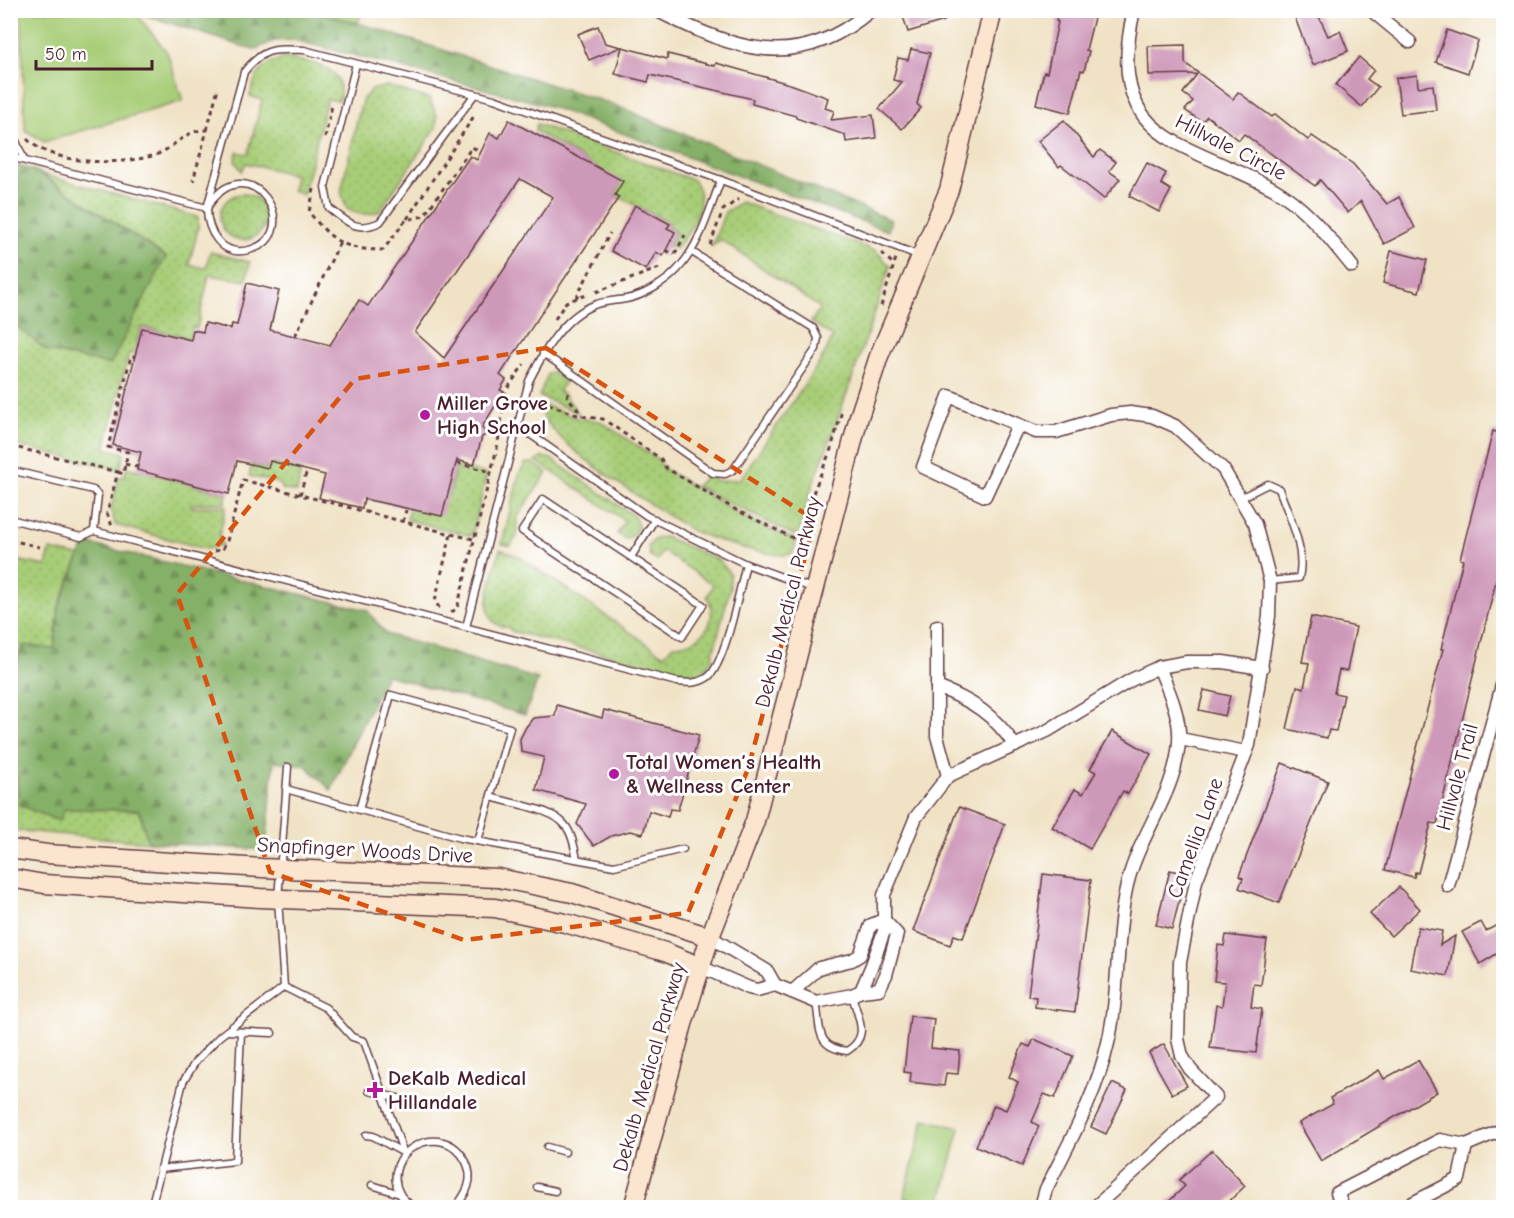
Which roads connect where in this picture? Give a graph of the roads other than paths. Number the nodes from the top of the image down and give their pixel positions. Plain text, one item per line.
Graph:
1 (656, 10) edge
2 (871, 10) edge
3 (993, 10) edge
4 (1134, 10) edge
5 (1371, 10) edge
6 (1410, 42) dead end
7 (356, 63) junction
8 (475, 94) junction
9 (10, 127) edge
10 (10, 157) edge
11 (24, 160) junction
12 (721, 180) junction
13 (207, 208) junction
14 (692, 252) junction
15 (921, 256) junction
16 (1352, 266) dead end
17 (543, 353) junction
18 (1018, 424) junction
19 (517, 425) junction
20 (10, 470) edge
21 (1242, 497) junction
22 (10, 519) edge
23 (655, 519) junction
24 (94, 531) junction
25 (631, 557) junction
26 (746, 564) junction
27 (1270, 581) junction
28 (815, 590) junction
29 (937, 626) dead end
30 (466, 627) junction
31 (1160, 667) junction
32 (1262, 668) junction
33 (1503, 678) edge
34 (937, 687) junction
35 (1180, 739) junction
36 (1015, 746) junction
37 (1246, 752) junction
38 (288, 767) dead end
39 (948, 776) junction
40 (286, 789) junction
41 (490, 797) junction
42 (359, 810) junction
43 (478, 841) junction
44 (10, 849) edge
45 (683, 849) dead end
46 (577, 859) junction
47 (279, 869) junction
48 (10, 878) edge
49 (1448, 886) dead end
50 (278, 899) junction
51 (884, 920) junction
52 (710, 937) junction
53 (860, 955) junction
54 (874, 960) junction
55 (889, 966) junction
56 (701, 967) junction
57 (775, 985) junction
58 (284, 987) junction
59 (792, 992) junction
60 (856, 993) junction
61 (816, 1002) junction
62 (227, 1031) junction
63 (241, 1032) junction
64 (272, 1033) dead end
65 (369, 1091) dead end
66 (382, 1093) junction
67 (402, 1099) dead end
68 (1503, 1129) edge
69 (366, 1135) dead end
70 (1466, 1145) junction
71 (547, 1148) dead end
72 (566, 1152) dead end
73 (404, 1154) junction
74 (160, 1169) junction
75 (372, 1185) dead end
76 (537, 1187) dead end
77 (555, 1191) dead end
78 (400, 1194) junction
79 (151, 1208) edge
80 (413, 1208) edge
81 (455, 1208) edge
82 (633, 1208) edge
83 (1045, 1208) edge
84 (1094, 1208) edge
85 (1344, 1208) edge
86 (1403, 1208) edge

1 - 2 street
3 - 15 main road, Dekalb Medical Parkway
4 - 16 street, Hillvale Circle
5 - 6 street
7 - 8 lane
7 - 8 lane
7 - 13 lane
8 - 12 lane
9 - 11 lane
10 - 11 lane
11 - 13 lane
12 - 14 lane
12 - 15 lane
13 - 13 lane
14 - 17 lane
14 - 17 lane
15 - 28 main road, Dekalb Medical Parkway
17 - 19 lane
18 - 18 street, Camellia Lane
18 - 21 street, Camellia Lane
19 - 23 lane
19 - 30 lane
20 - 24 lane
21 - 27 street, Camellia Lane
21 - 27 lane
22 - 24 lane
23 - 25 lane
23 - 26 lane
24 - 30 lane
25 - 25 lane
26 - 28 lane
26 - 30 lane
27 - 32 street, Camellia Lane
28 - 52 main road, Dekalb Medical Parkway
29 - 34 street
31 - 32 street
31 - 35 street, Camellia Lane
31 - 36 street
32 - 37 street, Camellia Lane
33 - 49 street, Hillvale Trail
34 - 36 street
34 - 39 street
35 - 37 street
35 - 83 street, Camellia Lane
36 - 39 street
37 - 84 street, Camellia Lane
38 - 40 lane
39 - 51 street
40 - 42 lane
40 - 47 lane
41 - 42 lane
41 - 43 lane
41 - 46 lane
42 - 43 lane
43 - 46 lane
44 - 47 main road, Snapfinger Woods Drive
45 - 46 lane
47 - 50 lane
47 - 52 main road, Snapfinger Woods Drive
48 - 50 main road
50 - 56 main road
50 - 58 lane
51 - 53 street
51 - 54 street
51 - 55 street
52 - 56 main road, Dekalb Medical Parkway
52 - 57 street
53 - 54 street
53 - 59 street
54 - 55 street
54 - 60 street
55 - 60 street
56 - 57 street
56 - 82 main road, Dekalb Medical Parkway
57 - 59 street
58 - 62 lane
58 - 66 lane
59 - 61 street
60 - 61 street
60 - 61 lane
62 - 63 lane
62 - 74 lane
63 - 64 lane
63 - 74 lane
65 - 66 lane
66 - 67 lane
66 - 73 lane
68 - 70 street
69 - 73 lane
70 - 85 street
70 - 86 street
71 - 72 lane
73 - 78 lane
73 - 81 lane
74 - 79 lane
75 - 78 lane
76 - 77 lane
78 - 80 lane

